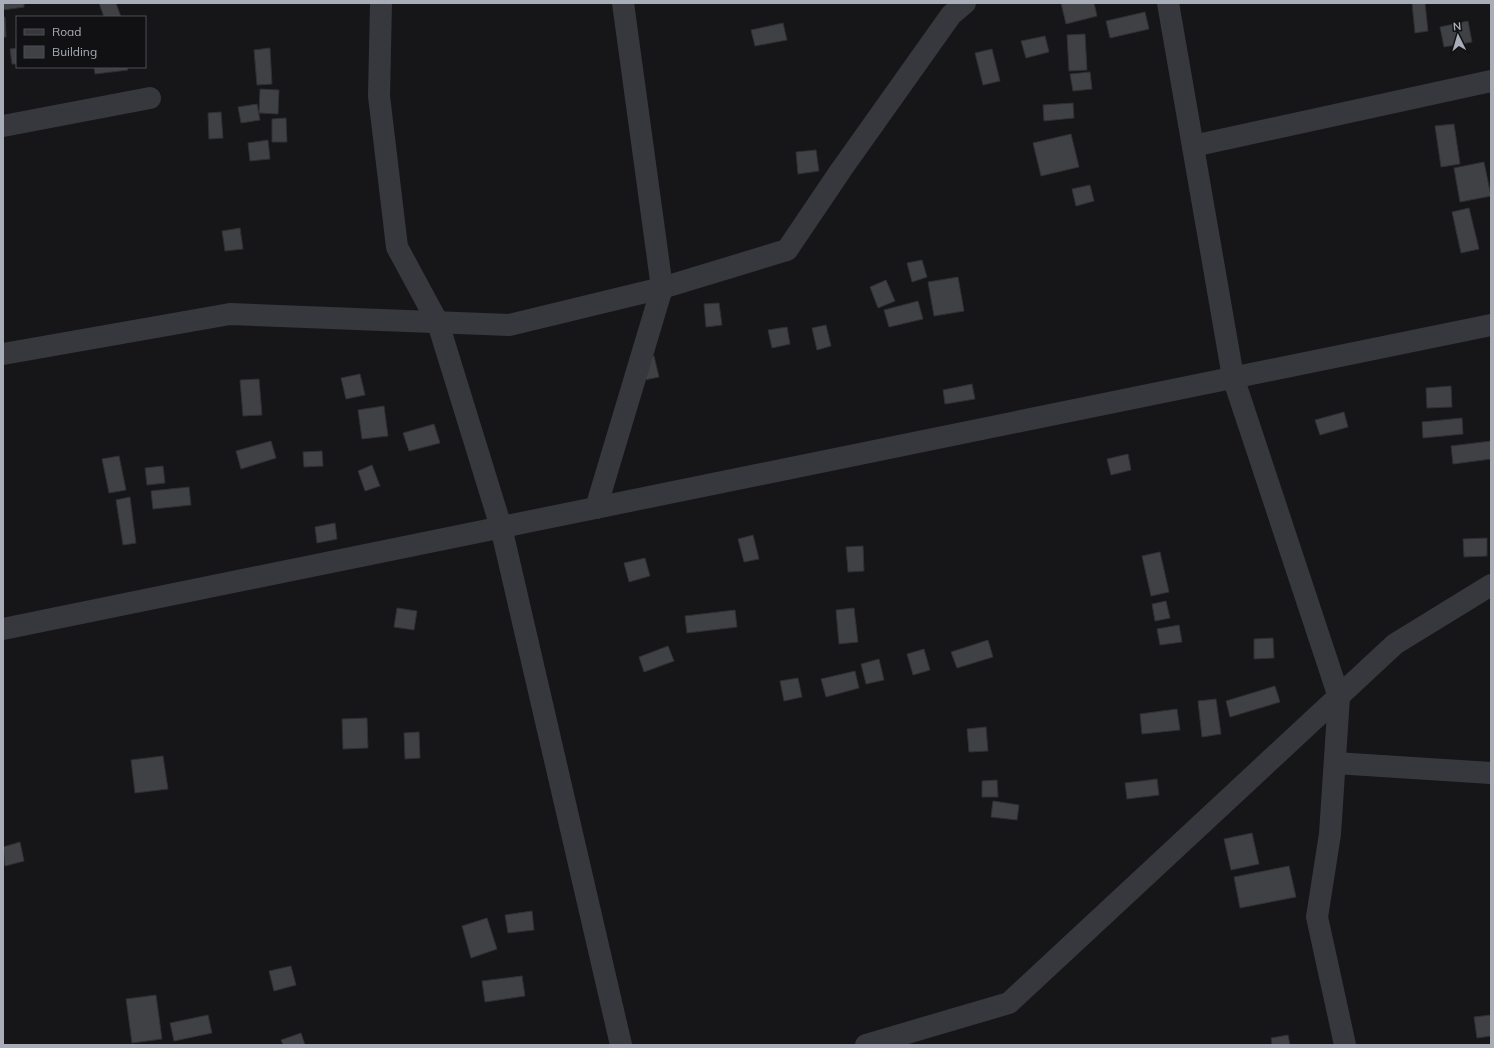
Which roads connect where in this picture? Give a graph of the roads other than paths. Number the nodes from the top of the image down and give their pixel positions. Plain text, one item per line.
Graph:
1 (380, 3) edge
2 (623, 3) edge
3 (965, 3) edge
4 (1168, 3) edge
5 (1491, 81) edge
6 (150, 98) dead end
7 (3, 126) edge
8 (1193, 146) junction
9 (662, 288) junction
10 (438, 322) junction
11 (1491, 325) edge
12 (3, 354) edge
13 (1233, 378) junction
14 (596, 508) junction
15 (501, 528) junction
16 (1491, 585) edge
17 (3, 629) edge
18 (1339, 697) junction
19 (1335, 763) junction
20 (1491, 773) edge
21 (621, 1045) edge
22 (866, 1045) edge
23 (1345, 1045) edge

1 - 10 street
2 - 9 street
3 - 9 street
4 - 8 street
5 - 8 street
6 - 7 street
8 - 13 street
9 - 10 street
9 - 14 street
10 - 12 street
10 - 15 street
11 - 13 street
13 - 14 street
13 - 18 street
14 - 15 street
15 - 17 street
15 - 21 street
16 - 18 street
18 - 19 street
18 - 22 street
19 - 20 street
19 - 23 street

